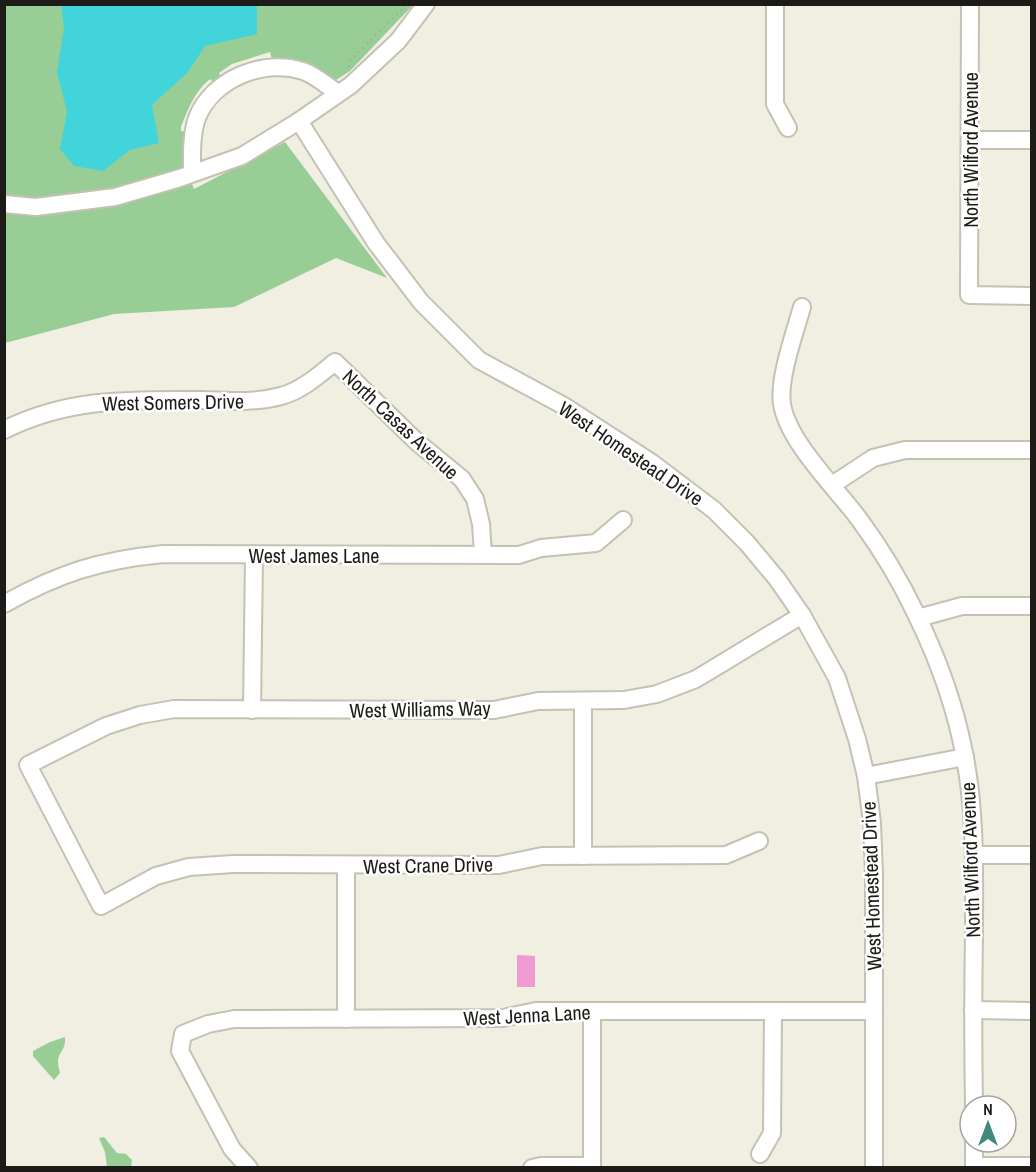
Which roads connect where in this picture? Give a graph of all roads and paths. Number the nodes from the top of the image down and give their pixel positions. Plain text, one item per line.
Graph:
1 (402, 4) edge
2 (426, 4) edge
3 (775, 4) edge
4 (970, 4) edge
5 (349, 69) dead end
6 (338, 93) junction
7 (299, 121) junction
8 (788, 128) dead end
9 (971, 140) junction
10 (1032, 140) edge
11 (192, 173) junction
12 (4, 204) edge
13 (1032, 296) edge
14 (802, 307) dead end
15 (335, 362) joint
16 (4, 430) edge
17 (1032, 450) edge
18 (832, 485) junction
19 (623, 520) dead end
20 (483, 554) junction
21 (254, 555) junction
22 (4, 604) edge
23 (1032, 606) edge
24 (802, 615) junction
25 (918, 618) junction
26 (583, 701) junction
27 (252, 710) junction
28 (965, 757) junction
29 (866, 776) junction
30 (759, 841) dead end
31 (975, 855) junction
32 (1032, 855) edge
33 (584, 856) junction
34 (346, 866) junction
35 (101, 906) joint
36 (973, 1010) junction
37 (592, 1011) junction
38 (773, 1011) junction
39 (874, 1011) junction
40 (1032, 1011) edge
41 (345, 1019) junction
42 (974, 1094) edge
43 (760, 1154) dead end
44 (974, 1154) edge
45 (1032, 1166) edge
46 (249, 1167) edge
47 (532, 1167) edge
48 (592, 1167) edge
49 (874, 1167) edge

1 - 5 path
2 - 6 street
3 - 8 street
4 - 9 street, North Wilford Avenue
6 - 7 street
6 - 11 street
7 - 11 street
7 - 24 street, West Homestead Drive
9 - 10 street
9 - 13 street, North Wilford Avenue
11 - 12 street
14 - 18 street, North Wilford Avenue
15 - 16 street, West Somers Drive
15 - 20 street, North Casas Avenue
17 - 18 street
18 - 25 street, North Wilford Avenue
19 - 20 street, West James Lane
20 - 21 street, West James Lane
21 - 22 street, West James Lane
21 - 27 street
23 - 25 street
24 - 26 street, West Williams Way
24 - 29 street, West Homestead Drive
25 - 28 street, North Wilford Avenue
26 - 27 street, West Williams Way
26 - 33 street
27 - 35 street, West Williams Way
28 - 29 street
28 - 31 street, North Wilford Avenue
29 - 39 street, West Homestead Drive
30 - 33 street, West Crane Drive
31 - 32 street
31 - 36 street, North Wilford Avenue
33 - 34 street, West Crane Drive
34 - 35 street, West Crane Drive
34 - 41 street
36 - 40 street
36 - 42 street, North Wilford Avenue
37 - 38 street, West Jenna Lane
37 - 41 street, West Jenna Lane
37 - 48 street
38 - 39 street, West Jenna Lane
38 - 43 street
39 - 49 street, West Homestead Drive
41 - 46 street, West Jenna Lane
44 - 45 street
47 - 48 street

